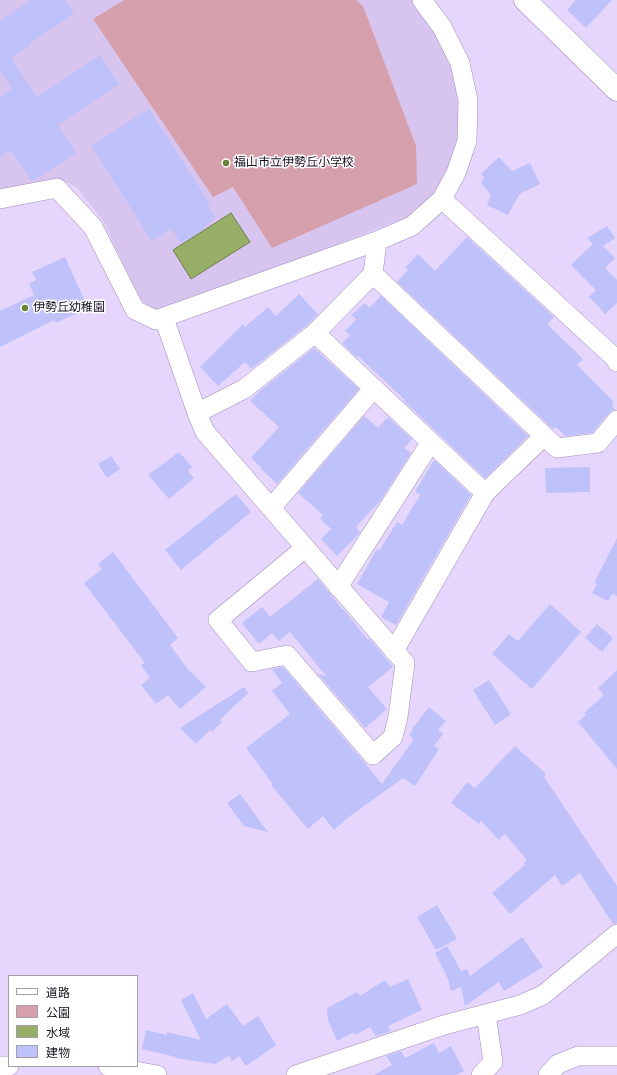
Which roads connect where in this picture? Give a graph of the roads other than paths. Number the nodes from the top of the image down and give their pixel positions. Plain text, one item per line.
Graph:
1 (422, 0) edge
2 (525, 0) edge
3 (617, 90) edge
4 (0, 199) edge
5 (442, 199) junction
6 (377, 241) junction
7 (374, 274) junction
8 (164, 318) junction
9 (315, 333) junction
10 (617, 362) edge
11 (374, 388) junction
12 (197, 413) junction
13 (617, 420) edge
14 (544, 436) junction
15 (431, 442) junction
16 (485, 492) junction
17 (271, 508) junction
18 (305, 548) junction
19 (338, 587) junction
20 (394, 651) junction
21 (617, 934) edge
22 (486, 1014) junction
23 (617, 1056) edge
24 (113, 1067) edge
25 (157, 1075) edge
26 (296, 1075) edge
27 (480, 1075) edge
28 (548, 1075) edge

1 - 5 street
2 - 3 street
4 - 8 street
5 - 6 street
5 - 10 street
6 - 7 street
6 - 8 street
7 - 9 street
7 - 14 street
8 - 12 street
9 - 11 street
9 - 12 street
11 - 15 street
11 - 17 street
12 - 17 street
13 - 14 street
14 - 16 street
15 - 16 street
15 - 19 street
16 - 20 street
17 - 18 street
18 - 19 street
18 - 20 street
19 - 20 street
21 - 22 street
22 - 26 street
22 - 27 street
23 - 28 street
24 - 25 street

